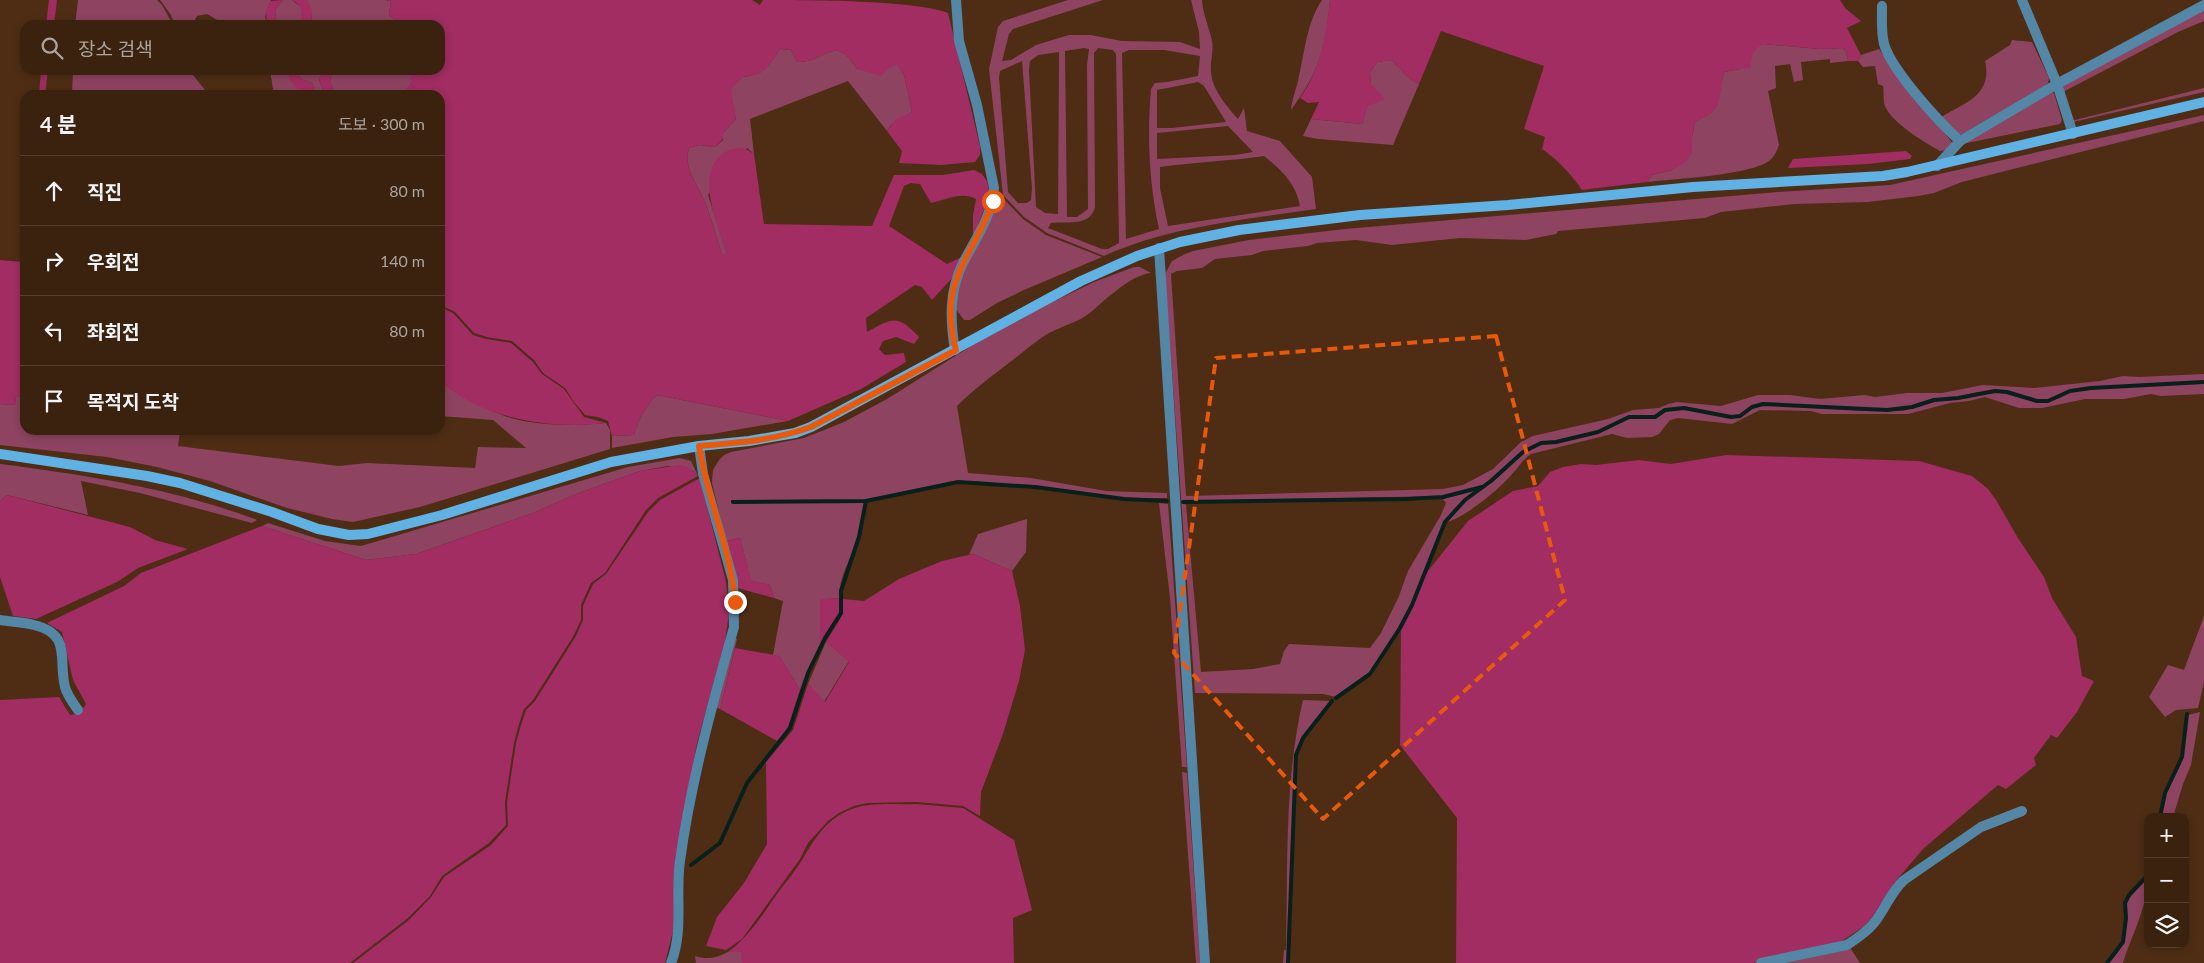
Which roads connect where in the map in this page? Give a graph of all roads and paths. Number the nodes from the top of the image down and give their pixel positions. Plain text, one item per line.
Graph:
1 (956, 0) edge
2 (2022, 0) edge
3 (2204, 5) edge
4 (1882, 6) dead end
5 (2057, 84) junction
6 (2204, 102) edge
7 (2073, 134) junction
8 (1960, 141) junction
9 (1937, 166) junction
10 (1159, 248) junction
11 (956, 350) junction
12 (699, 446) junction
13 (0, 454) edge
14 (0, 620) edge
15 (78, 710) dead end
16 (2022, 811) dead end
17 (672, 963) edge
18 (1205, 963) edge
19 (1761, 963) edge

1 - 11 street
2 - 5 street
3 - 5 street
4 - 8 street
5 - 7 street
5 - 8 street
6 - 7 main road
7 - 9 main road
8 - 9 street
9 - 10 main road
10 - 11 main road
10 - 18 street
11 - 12 main road
12 - 13 main road
12 - 17 street
14 - 15 street
16 - 19 street

